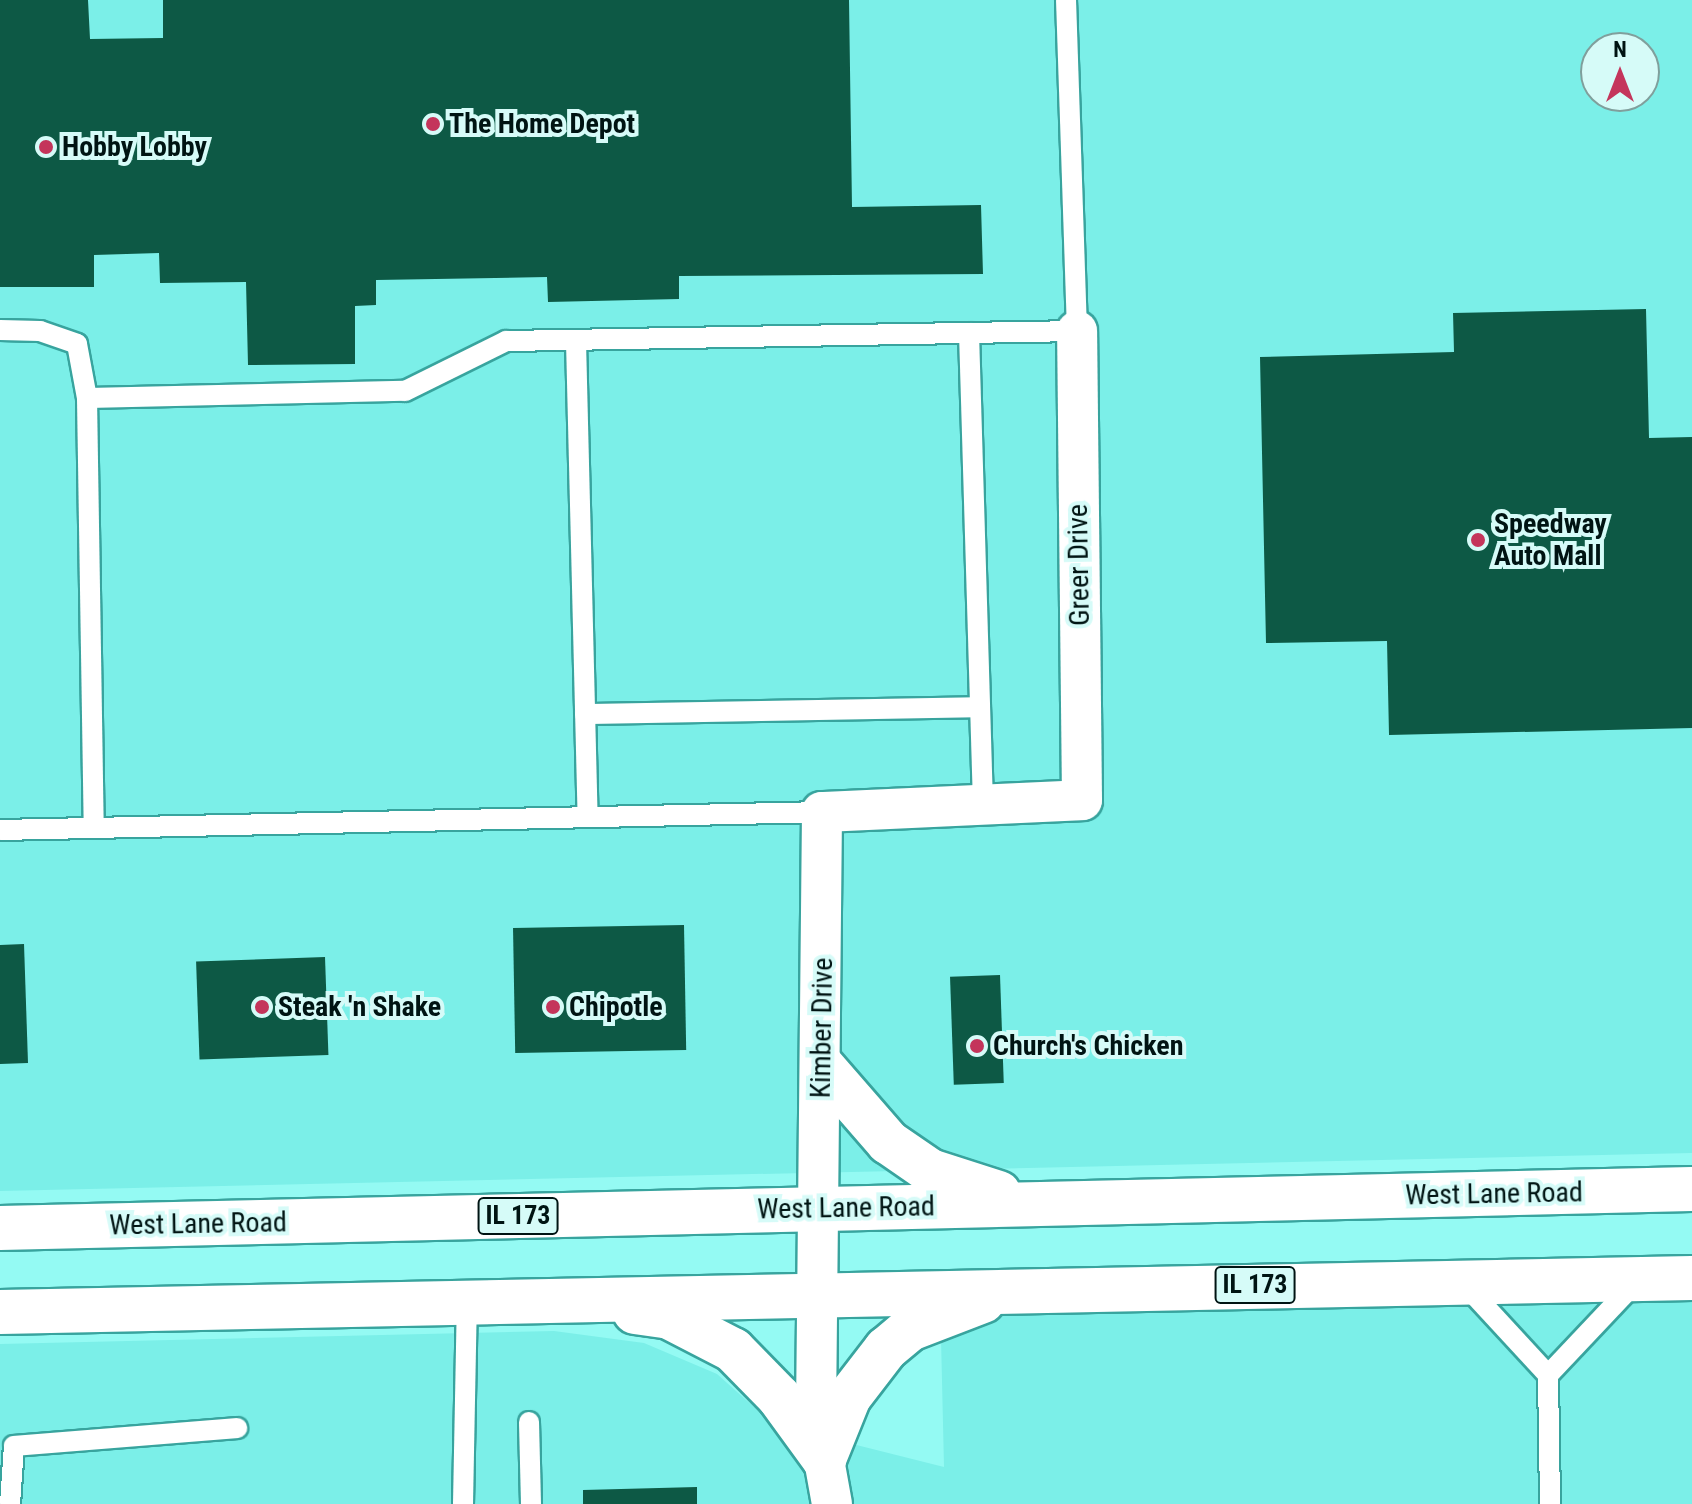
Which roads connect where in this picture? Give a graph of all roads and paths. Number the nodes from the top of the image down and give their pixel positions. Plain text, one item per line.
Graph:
1 (1066, 0) edge
2 (0, 330) edge
3 (1077, 331) junction
4 (969, 333) junction
5 (576, 341) junction
6 (87, 398) junction
7 (980, 707) junction
8 (585, 714) junction
9 (983, 804) junction
10 (822, 812) junction
11 (588, 816) junction
12 (94, 827) junction
13 (0, 830) edge
14 (822, 1066) junction
15 (1692, 1189) edge
16 (1036, 1205) junction
17 (820, 1208) junction
18 (0, 1228) edge
19 (1692, 1278) edge
20 (1638, 1279) junction
21 (1463, 1283) junction
22 (1007, 1290) junction
23 (819, 1294) junction
24 (560, 1300) junction
25 (467, 1302) junction
26 (0, 1312) edge
27 (1548, 1375) junction
28 (529, 1422) dead end
29 (237, 1428) dead end
30 (824, 1459) junction
31 (10, 1504) edge
32 (463, 1504) edge
33 (531, 1504) edge
34 (832, 1504) edge
35 (1550, 1504) edge

1 - 3 lane
2 - 6 lane
3 - 4 lane
3 - 9 street, Greer Drive
4 - 5 lane
4 - 7 lane
5 - 6 lane
5 - 8 lane
6 - 12 lane
7 - 8 lane
7 - 9 lane
8 - 11 lane
9 - 10 street
10 - 11 lane
10 - 14 street, Kimber Drive
11 - 12 lane
12 - 13 lane
14 - 16 main road
14 - 17 street, Kimber Drive
15 - 16 main road, West Lane Road / IL 173
16 - 17 main road, West Lane Road / IL 173
17 - 18 main road, West Lane Road / IL 173
17 - 23 street, Kimber Drive
19 - 20 main road, IL 173
20 - 21 main road, IL 173
20 - 27 lane
21 - 22 main road, IL 173
21 - 27 lane
22 - 23 main road, IL 173
22 - 30 main road
23 - 24 main road, IL 173
23 - 30 street, Kimber Drive
24 - 25 main road, IL 173
24 - 30 main road
25 - 26 main road, IL 173
25 - 32 lane
27 - 35 lane
28 - 33 lane
29 - 31 lane
30 - 34 street, Kimber Drive

